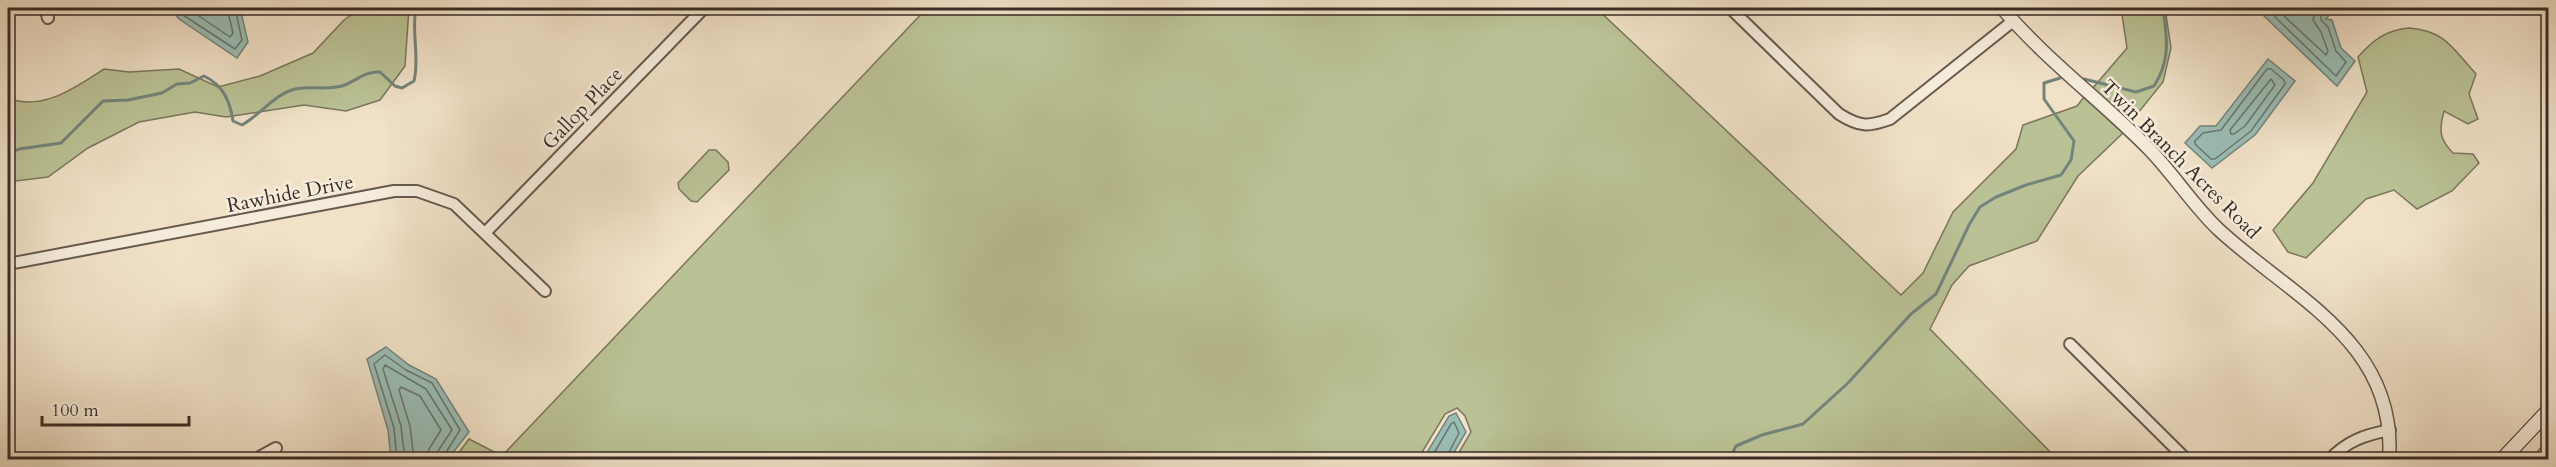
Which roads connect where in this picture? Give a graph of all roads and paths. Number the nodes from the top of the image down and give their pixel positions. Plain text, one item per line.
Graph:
1 (704, 8) edge
2 (1730, 8) edge
3 (2002, 8) edge
4 (2013, 21) junction
5 (485, 233) junction
6 (8, 264) edge
7 (545, 291) dead end
8 (2070, 344) dead end
9 (2548, 411) edge
10 (2390, 430) junction
11 (276, 448) dead end
12 (2548, 451) edge
13 (254, 459) edge
14 (2187, 459) edge
15 (2329, 459) edge
16 (2389, 459) edge
17 (2502, 459) edge
18 (2540, 459) edge

1 - 5 street, Gallop Place
2 - 4 street
3 - 4 street, Twin Branch Acres Road
4 - 10 street, Twin Branch Acres Road
5 - 6 street, Rawhide Drive
5 - 7 street, Rawhide Drive
8 - 14 street
9 - 17 main road
10 - 15 street
10 - 16 street, Twin Branch Acres Road
11 - 13 street
12 - 18 main road

